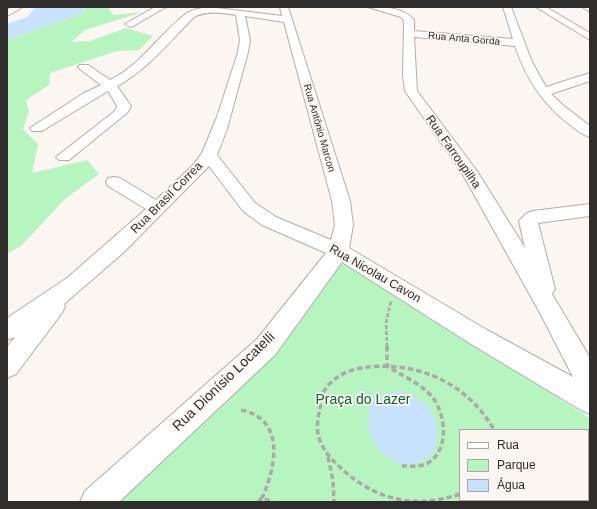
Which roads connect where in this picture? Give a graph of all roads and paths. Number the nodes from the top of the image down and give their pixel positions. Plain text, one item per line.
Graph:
1 (19, 7) edge
2 (162, 7) edge
3 (372, 7) edge
4 (506, 7) edge
5 (540, 7) edge
6 (586, 7) edge
7 (590, 9) edge
8 (7, 13) edge
9 (240, 13) junction
10 (286, 14) edge
11 (130, 24) dead end
12 (409, 34) junction
13 (590, 37) edge
14 (519, 43) junction
15 (84, 67) dead end
16 (590, 77) edge
17 (110, 86) junction
18 (544, 92) junction
19 (37, 128) dead end
20 (590, 134) edge
21 (209, 155) junction
22 (64, 157) dead end
23 (114, 182) dead end
24 (158, 209) junction
25 (590, 210) edge
26 (339, 251) junction
27 (392, 282) junction
28 (70, 285) junction
29 (548, 306) junction
30 (7, 330) edge
31 (582, 359) edge
32 (7, 366) edge
33 (387, 366) junction
34 (556, 380) junction
35 (590, 383) edge
36 (590, 388) edge
37 (590, 401) edge
38 (241, 410) dead end
39 (493, 429) edge
40 (328, 456) junction
41 (402, 466) dead end
42 (459, 494) edge
43 (262, 498) junction
44 (96, 502) edge
45 (258, 502) edge
46 (273, 502) edge
47 (334, 502) edge

1 - 8 street
2 - 11 street
3 - 12 street, Rua Farroupilha
4 - 14 street
5 - 13 street
6 - 7 street
9 - 10 street
9 - 17 street
9 - 21 street, Rua Brasil Correa
10 - 26 street, Rua Antônio Marcon
12 - 14 street, Rua Anta Gorda
12 - 29 street, Rua Farroupilha
14 - 18 street
15 - 17 street
16 - 18 street
17 - 19 street
17 - 22 street
18 - 20 street
21 - 24 street, Rua Brasil Correa
21 - 26 street, Rua Nicolau Cavon
23 - 24 street
24 - 28 street, Rua Brasil Correa
25 - 29 street
26 - 27 street, Rua Nicolau Cavon
26 - 44 street, Rua Dionísio Locatelli
27 - 33 path
27 - 34 street, Rua Nicolau Cavon
28 - 30 street, Rua Brasil Correa
28 - 32 street
29 - 31 street, Rua Farroupilha
31 - 34 street
31 - 35 street, Rua Farroupilha
33 - 39 path
33 - 40 path
33 - 41 path
34 - 36 street, Rua Nicolau Cavon
34 - 37 street, Rua Nicolau Cavon
38 - 43 path
40 - 42 path
40 - 47 path
43 - 45 path
43 - 46 path

